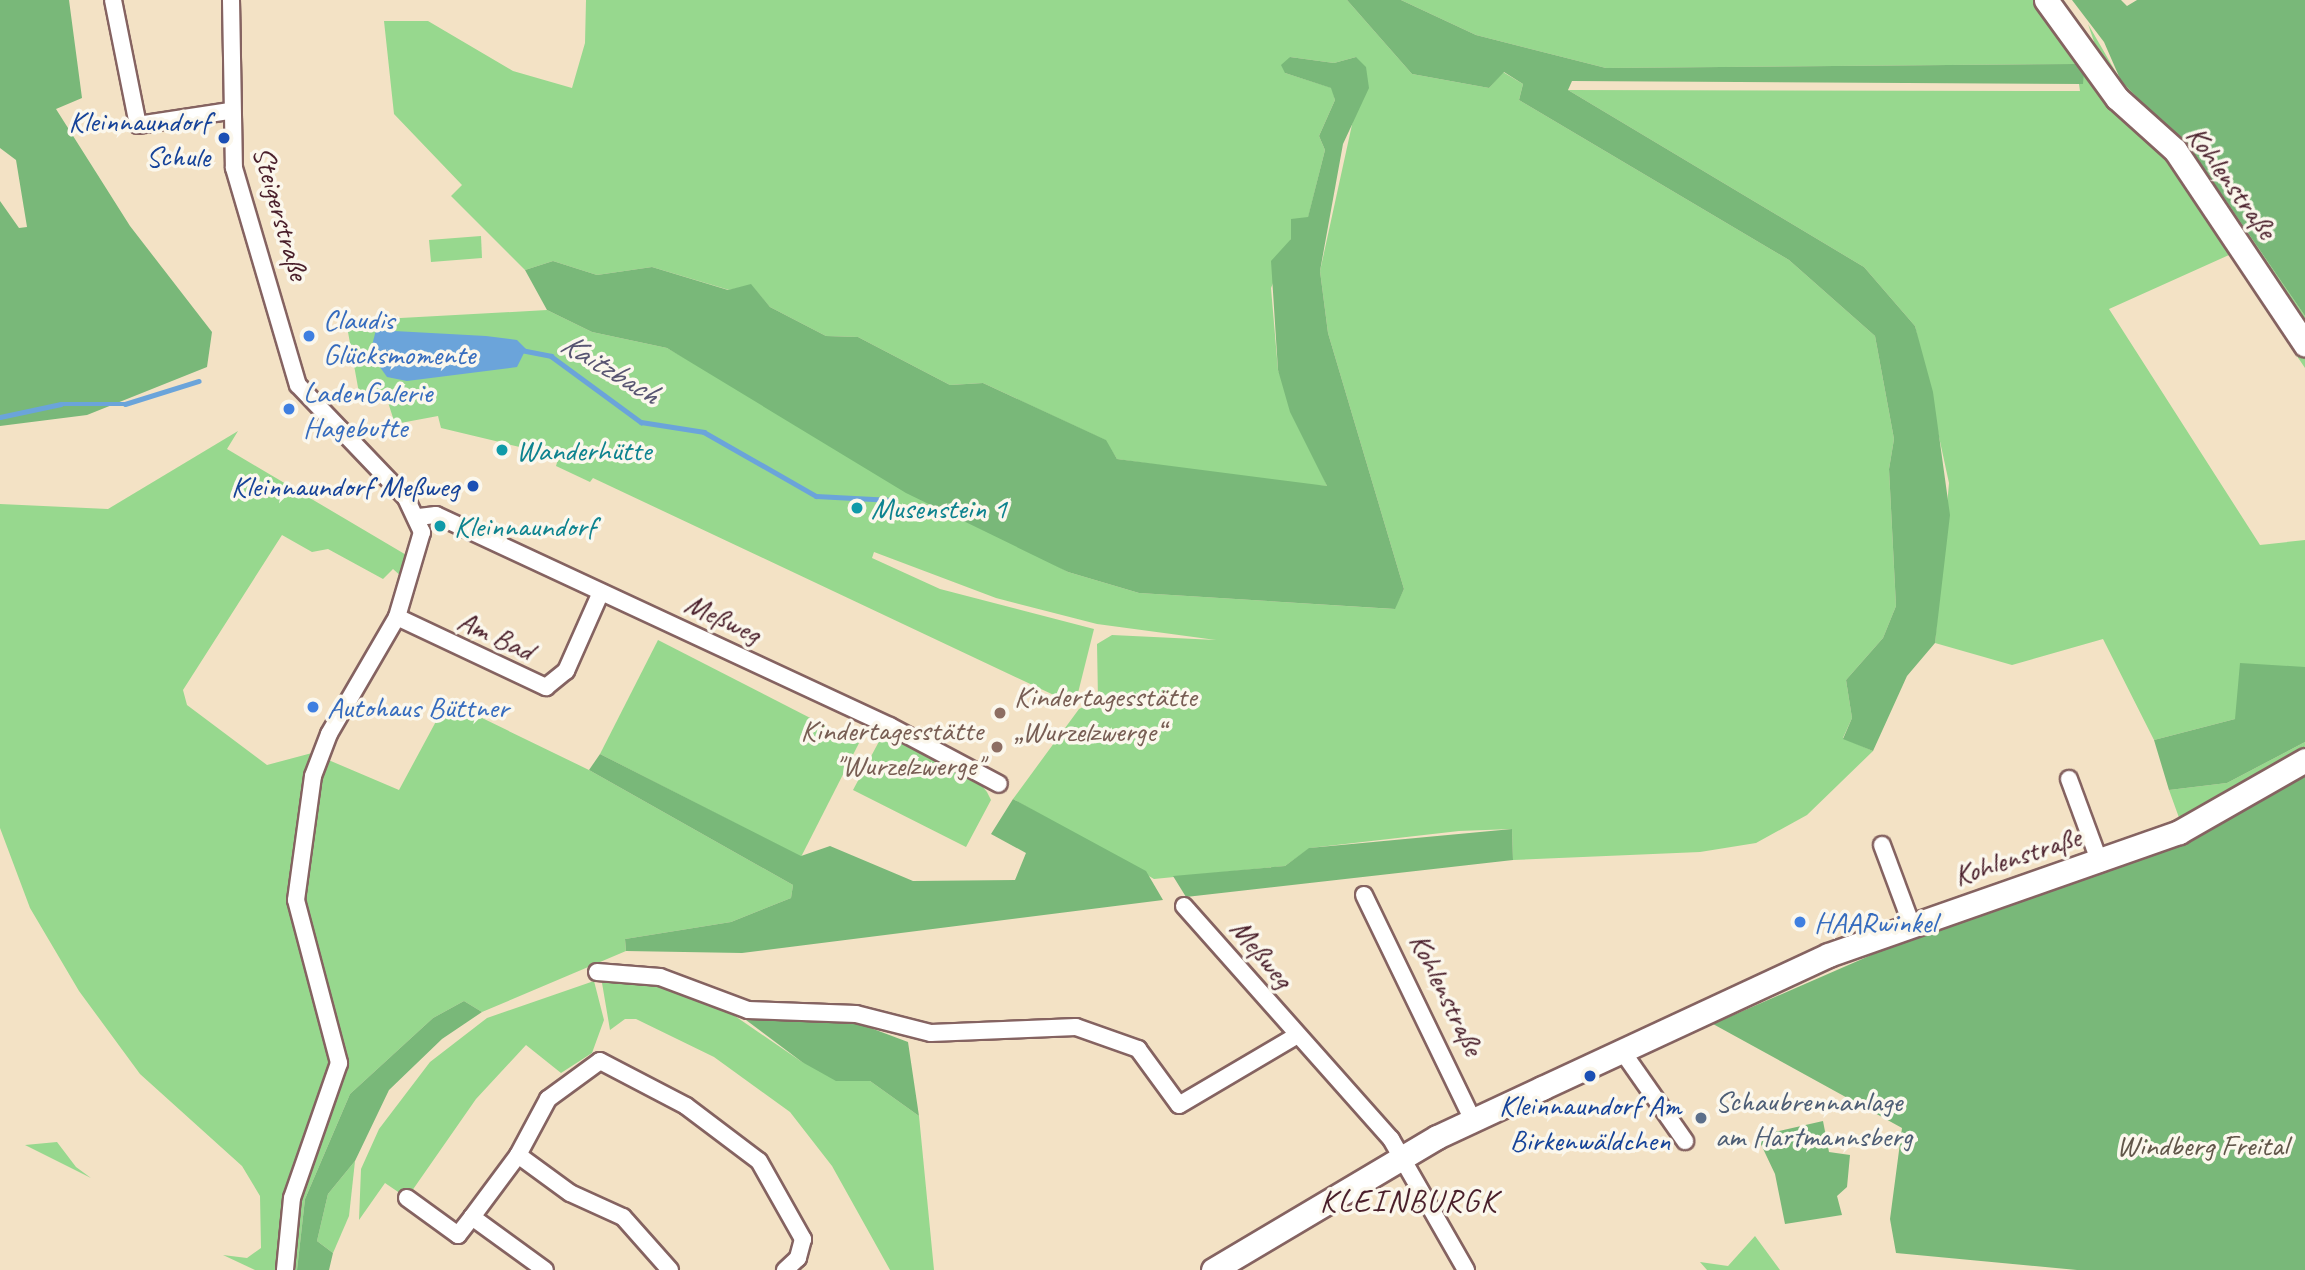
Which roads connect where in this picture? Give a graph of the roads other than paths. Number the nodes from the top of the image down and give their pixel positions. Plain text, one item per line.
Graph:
1 (113, 0) edge
2 (231, 0) edge
3 (2046, 0) edge
4 (230, 111) junction
5 (2305, 344) edge
6 (419, 517) junction
7 (601, 592) junction
8 (397, 617) junction
9 (2305, 760) edge
10 (2069, 779) dead end
11 (999, 784) dead end
12 (1882, 845) dead end
13 (2100, 863) junction
14 (1364, 895) dead end
15 (1184, 906) dead end
16 (1911, 923) junction
17 (597, 972) dead end
18 (1296, 1036) junction
19 (1622, 1051) junction
20 (1473, 1120) junction
21 (1685, 1141) dead end
22 (519, 1155) junction
23 (1403, 1157) junction
24 (407, 1198) dead end
25 (472, 1217) junction
26 (285, 1270) edge
27 (545, 1270) edge
28 (670, 1270) edge
29 (785, 1270) edge
30 (1213, 1270) edge
31 (1466, 1270) edge

1 - 4 street
2 - 4 street, Steigerstraße
3 - 5 street, Kohlenstraße
4 - 6 street, Steigerstraße
6 - 7 street, Meßweg
6 - 8 street
7 - 8 street, Am Bad
7 - 11 street, Meßweg
8 - 26 street
9 - 13 street, Kohlenstraße
10 - 13 street
12 - 16 street
13 - 16 street, Kohlenstraße
14 - 20 street, Kohlenstraße
15 - 18 street, Meßweg
16 - 19 street, Kohlenstraße
17 - 18 street
18 - 23 street, Meßweg
19 - 20 street, Kohlenstraße
19 - 21 street
20 - 23 street, Kohlenstraße
22 - 25 street
22 - 28 street
22 - 29 street
23 - 30 street, Kohlenstraße
23 - 31 street, Meßweg
24 - 25 street
25 - 27 street

